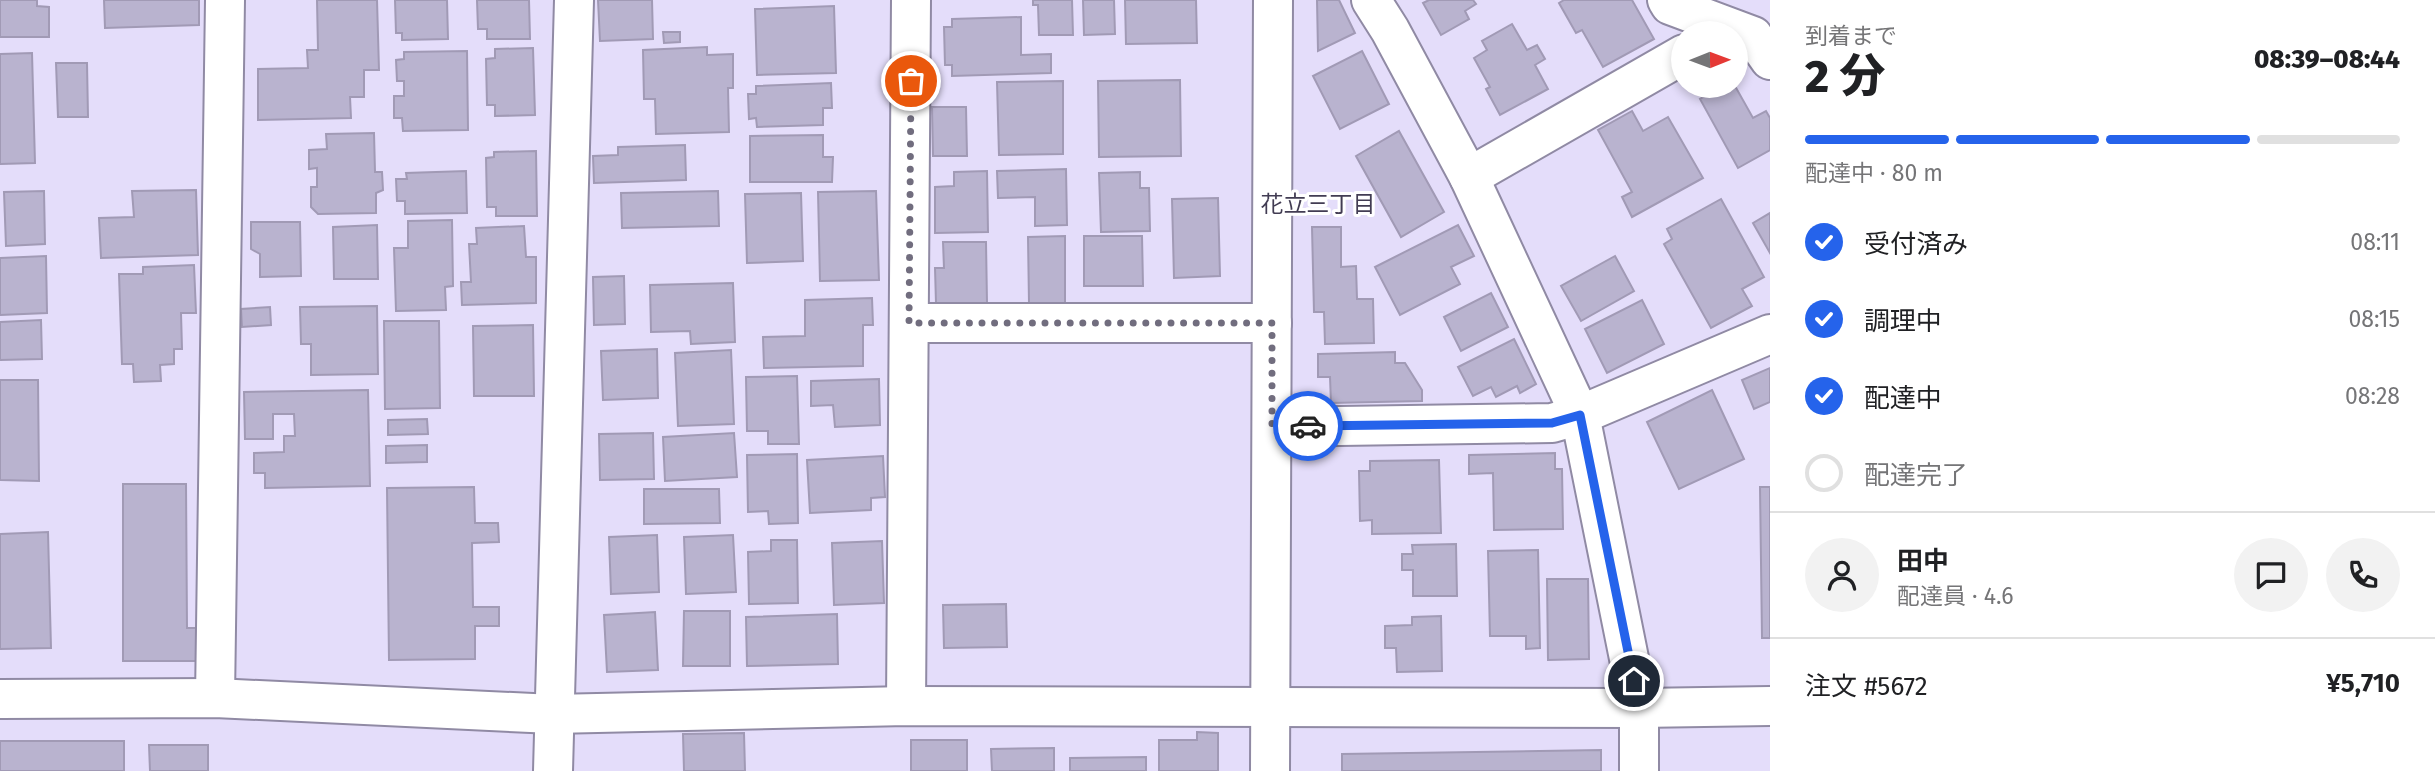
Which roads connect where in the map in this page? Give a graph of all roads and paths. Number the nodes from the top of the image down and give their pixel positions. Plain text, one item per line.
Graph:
1 (225, 0) edge
2 (574, 0) edge
3 (911, 0) edge
4 (1273, 0) edge
5 (1371, 0) edge
6 (1667, 0) edge
7 (1712, 18) edge
8 (1770, 60) edge
9 (1671, 61) edge
10 (1469, 177) junction
11 (909, 323) junction
12 (1272, 323) junction
13 (1770, 334) edge
14 (1580, 415) junction
15 (1272, 427) junction
16 (215, 698) junction
17 (0, 699) edge
18 (906, 706) junction
19 (1770, 706) edge
20 (1271, 707) junction
21 (1639, 708) junction
22 (553, 714) junction
23 (553, 771) edge
24 (1270, 771) edge
25 (1639, 771) edge

1 - 16 street
2 - 22 street
3 - 11 street
4 - 12 street
5 - 10 street
6 - 7 street
7 - 8 street
9 - 10 street
10 - 14 street
11 - 12 street
11 - 18 street
12 - 15 street
13 - 14 street
14 - 15 street
14 - 21 street
15 - 20 street
16 - 17 street
16 - 22 street
18 - 20 street
18 - 22 street
19 - 21 street
20 - 21 street
20 - 24 street
21 - 25 street
22 - 23 street

